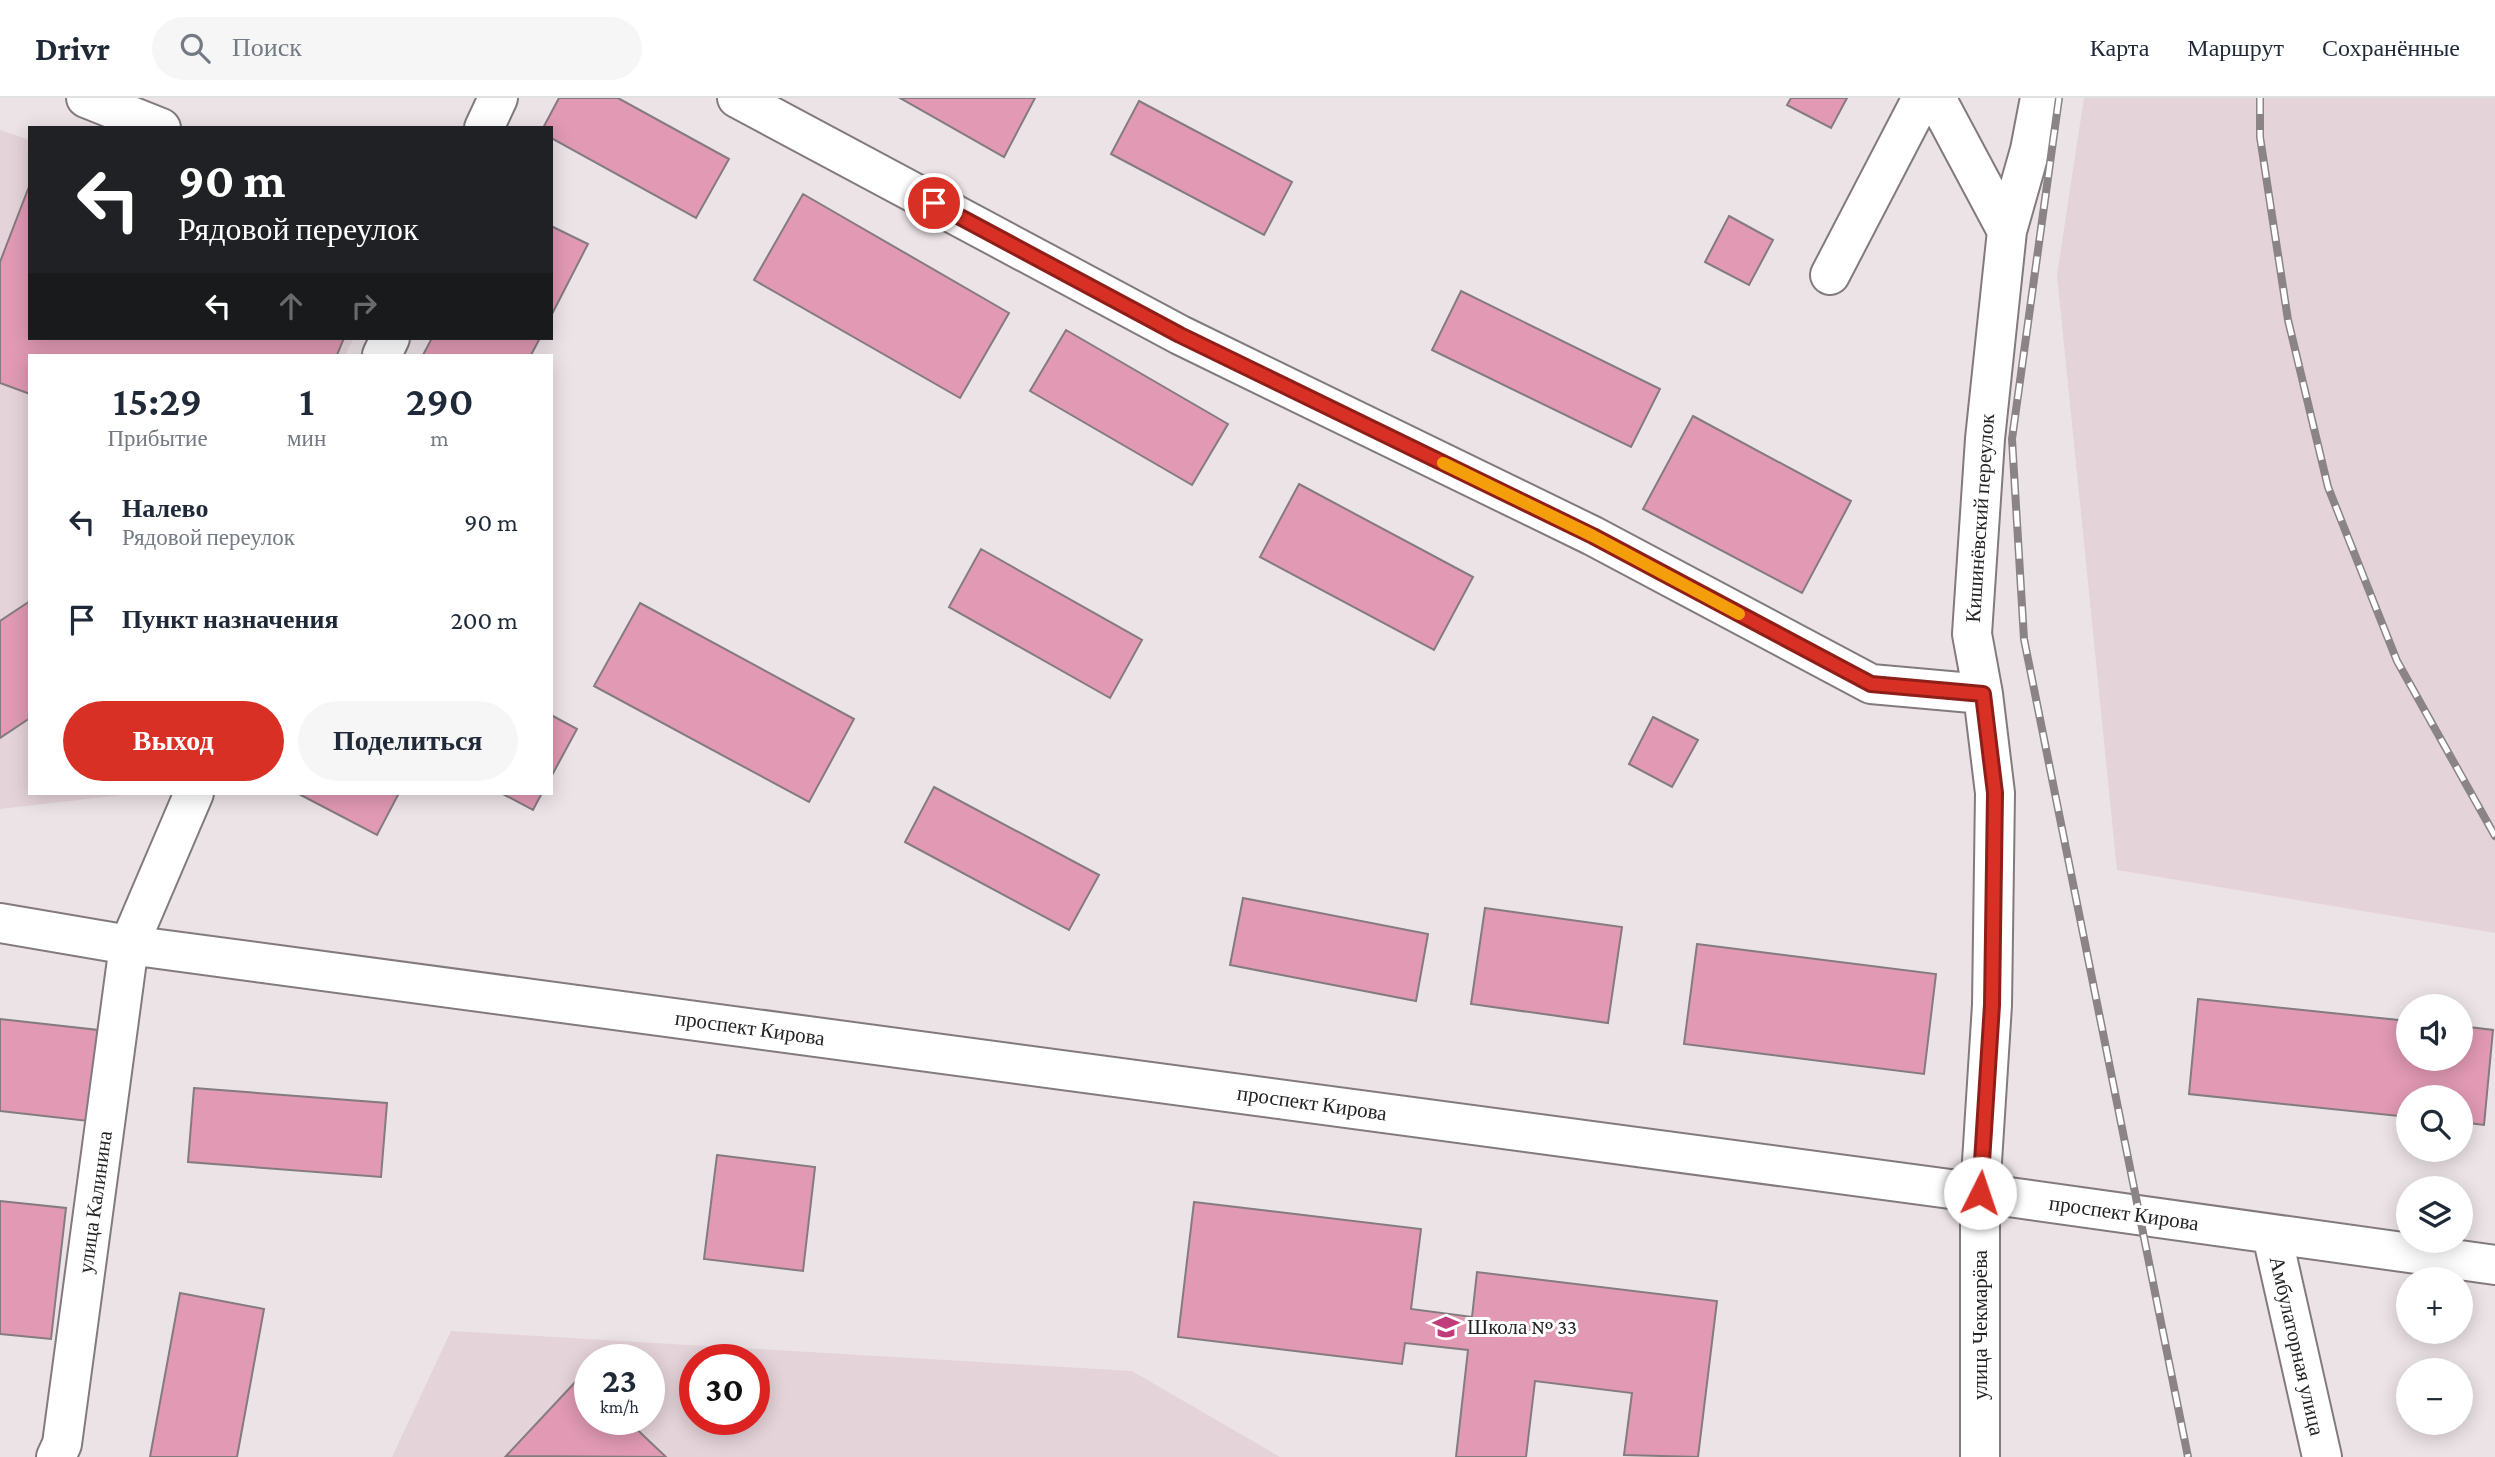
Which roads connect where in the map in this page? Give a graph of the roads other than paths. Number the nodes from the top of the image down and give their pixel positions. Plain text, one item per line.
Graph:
1 (86, 98) edge
2 (498, 98) edge
3 (737, 98) edge
4 (1922, 98) edge
5 (1936, 98) edge
6 (2040, 98) edge
7 (156, 126) edge
8 (485, 126) edge
9 (2007, 231) junction
10 (1830, 275) dead end
11 (1983, 694) junction
12 (193, 795) edge
13 (0, 923) edge
14 (129, 945) junction
15 (1980, 1193) junction
16 (2272, 1235) junction
17 (2495, 1265) edge
18 (55, 1457) edge
19 (1980, 1457) edge
20 (2322, 1457) edge

1 - 7 street
2 - 8 street
3 - 11 street
4 - 10 street
5 - 9 street
6 - 9 street, Кишинёвский переулок
9 - 11 street, Кишинёвский переулок
11 - 15 street, Кишинёвский переулок
12 - 14 street, улица Калинина
13 - 14 street, проспект Кирова
14 - 15 street, проспект Кирова
14 - 18 street, улица Калинина
15 - 16 street, проспект Кирова
15 - 19 street, улица Чекмарёва
16 - 17 street, проспект Кирова
16 - 20 street, Амбулаторная улица

